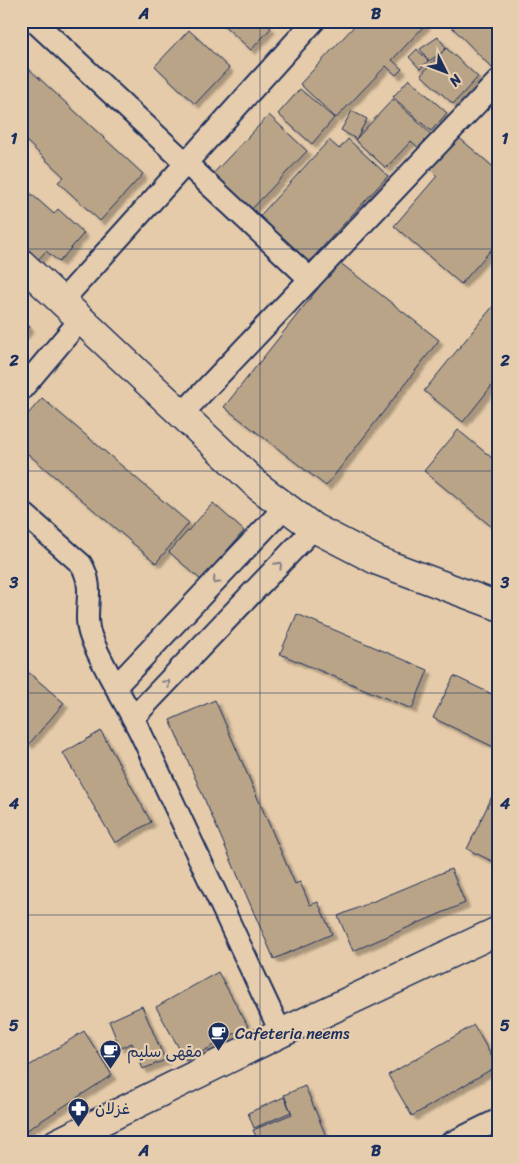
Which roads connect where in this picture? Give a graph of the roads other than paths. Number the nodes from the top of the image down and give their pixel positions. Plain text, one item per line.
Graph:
1 (314, 21) edge
2 (39, 23) edge
3 (498, 82) edge
4 (186, 163) junction
5 (21, 263) edge
6 (310, 279) junction
7 (72, 309) junction
8 (21, 390) edge
9 (182, 414) junction
10 (285, 507) junction
11 (21, 511) edge
12 (314, 528) junction
13 (498, 606) edge
14 (116, 686) junction
15 (133, 718) junction
16 (498, 931) edge
17 (281, 1033) junction
18 (498, 1120) edge
19 (57, 1143) edge
20 (451, 1143) edge

1 - 4 street
2 - 4 street
3 - 6 street
4 - 6 street
4 - 7 street
5 - 7 street
6 - 9 street
7 - 8 street
7 - 9 street
9 - 10 street
10 - 12 street
10 -> 14 street
11 - 14 street
12 - 13 street
15 -> 12 street
14 - 15 street
15 - 17 street
16 - 17 street
17 - 19 street
18 - 20 street

